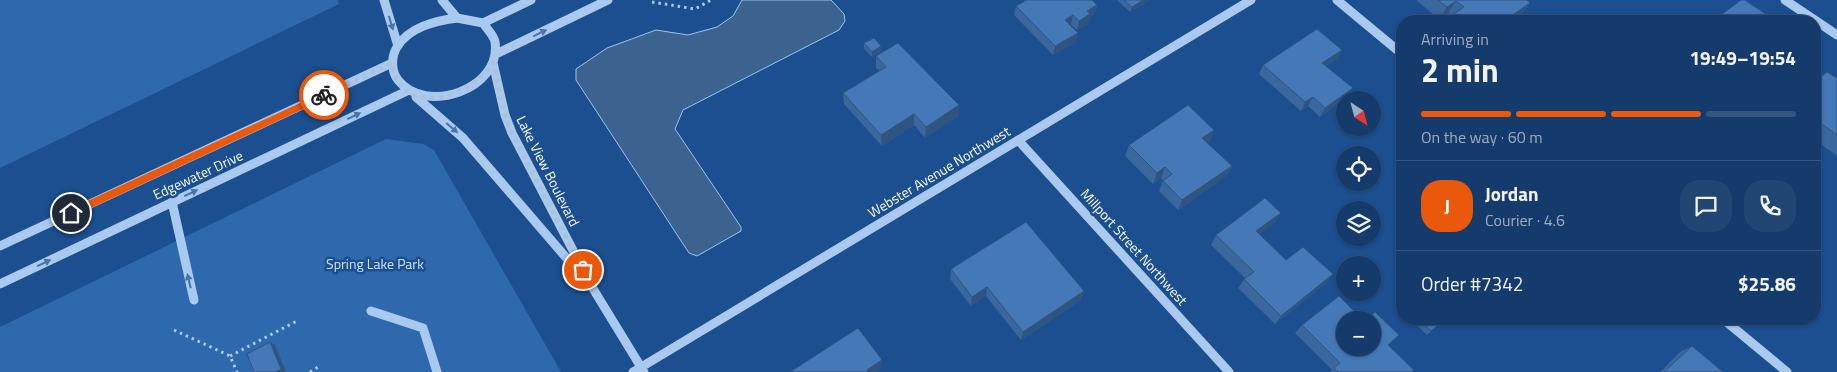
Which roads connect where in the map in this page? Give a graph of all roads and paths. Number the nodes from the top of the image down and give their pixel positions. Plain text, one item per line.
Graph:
1 (384, 0) edge
2 (442, 0) edge
3 (531, 0) edge
4 (608, 0) edge
5 (711, 0) edge
6 (1251, 0) edge
7 (1337, 0) edge
8 (1785, 0) edge
9 (652, 2) dead end
10 (1807, 15) edge
11 (458, 18) junction
12 (483, 23) junction
13 (1821, 24) edge
14 (1837, 35) edge
15 (398, 46) junction
16 (1396, 49) edge
17 (495, 58) junction
18 (392, 63) junction
19 (407, 91) junction
20 (416, 96) junction
21 (1018, 140) junction
22 (172, 202) junction
23 (0, 246) edge
24 (0, 284) edge
25 (592, 287) junction
26 (194, 300) dead end
27 (370, 312) dead end
28 (297, 321) dead end
29 (1730, 325) edge
30 (174, 330) dead end
31 (230, 356) junction
32 (318, 367) dead end
33 (639, 370) edge
34 (237, 372) edge
35 (310, 372) edge
36 (437, 372) edge
37 (1230, 372) edge
38 (1787, 372) edge

1 -> 15 street
2 - 11 street
3 - 12 street
17 -> 4 street
5 - 9 path
6 - 21 street, Webster Avenue Northwest
7 - 16 street
8 - 10 street
11 - 12 street
11 - 15 street
12 - 17 street
13 - 14 street
15 - 18 street
17 - 20 street
17 - 25 street, Lake View Boulevard
18 - 19 street
18 - 23 street, Edgewater Drive
19 - 20 street
22 -> 19 street, Edgewater Drive
20 -> 25 street, Lake View Boulevard
21 - 33 street, Webster Avenue Northwest
21 - 37 street, Millport Street Northwest
24 -> 22 street, Edgewater Drive
26 -> 22 street
25 - 33 street, Lake View Boulevard
27 - 36 street
28 - 31 path
29 - 38 street
30 - 31 path
31 - 34 path
32 - 35 path

